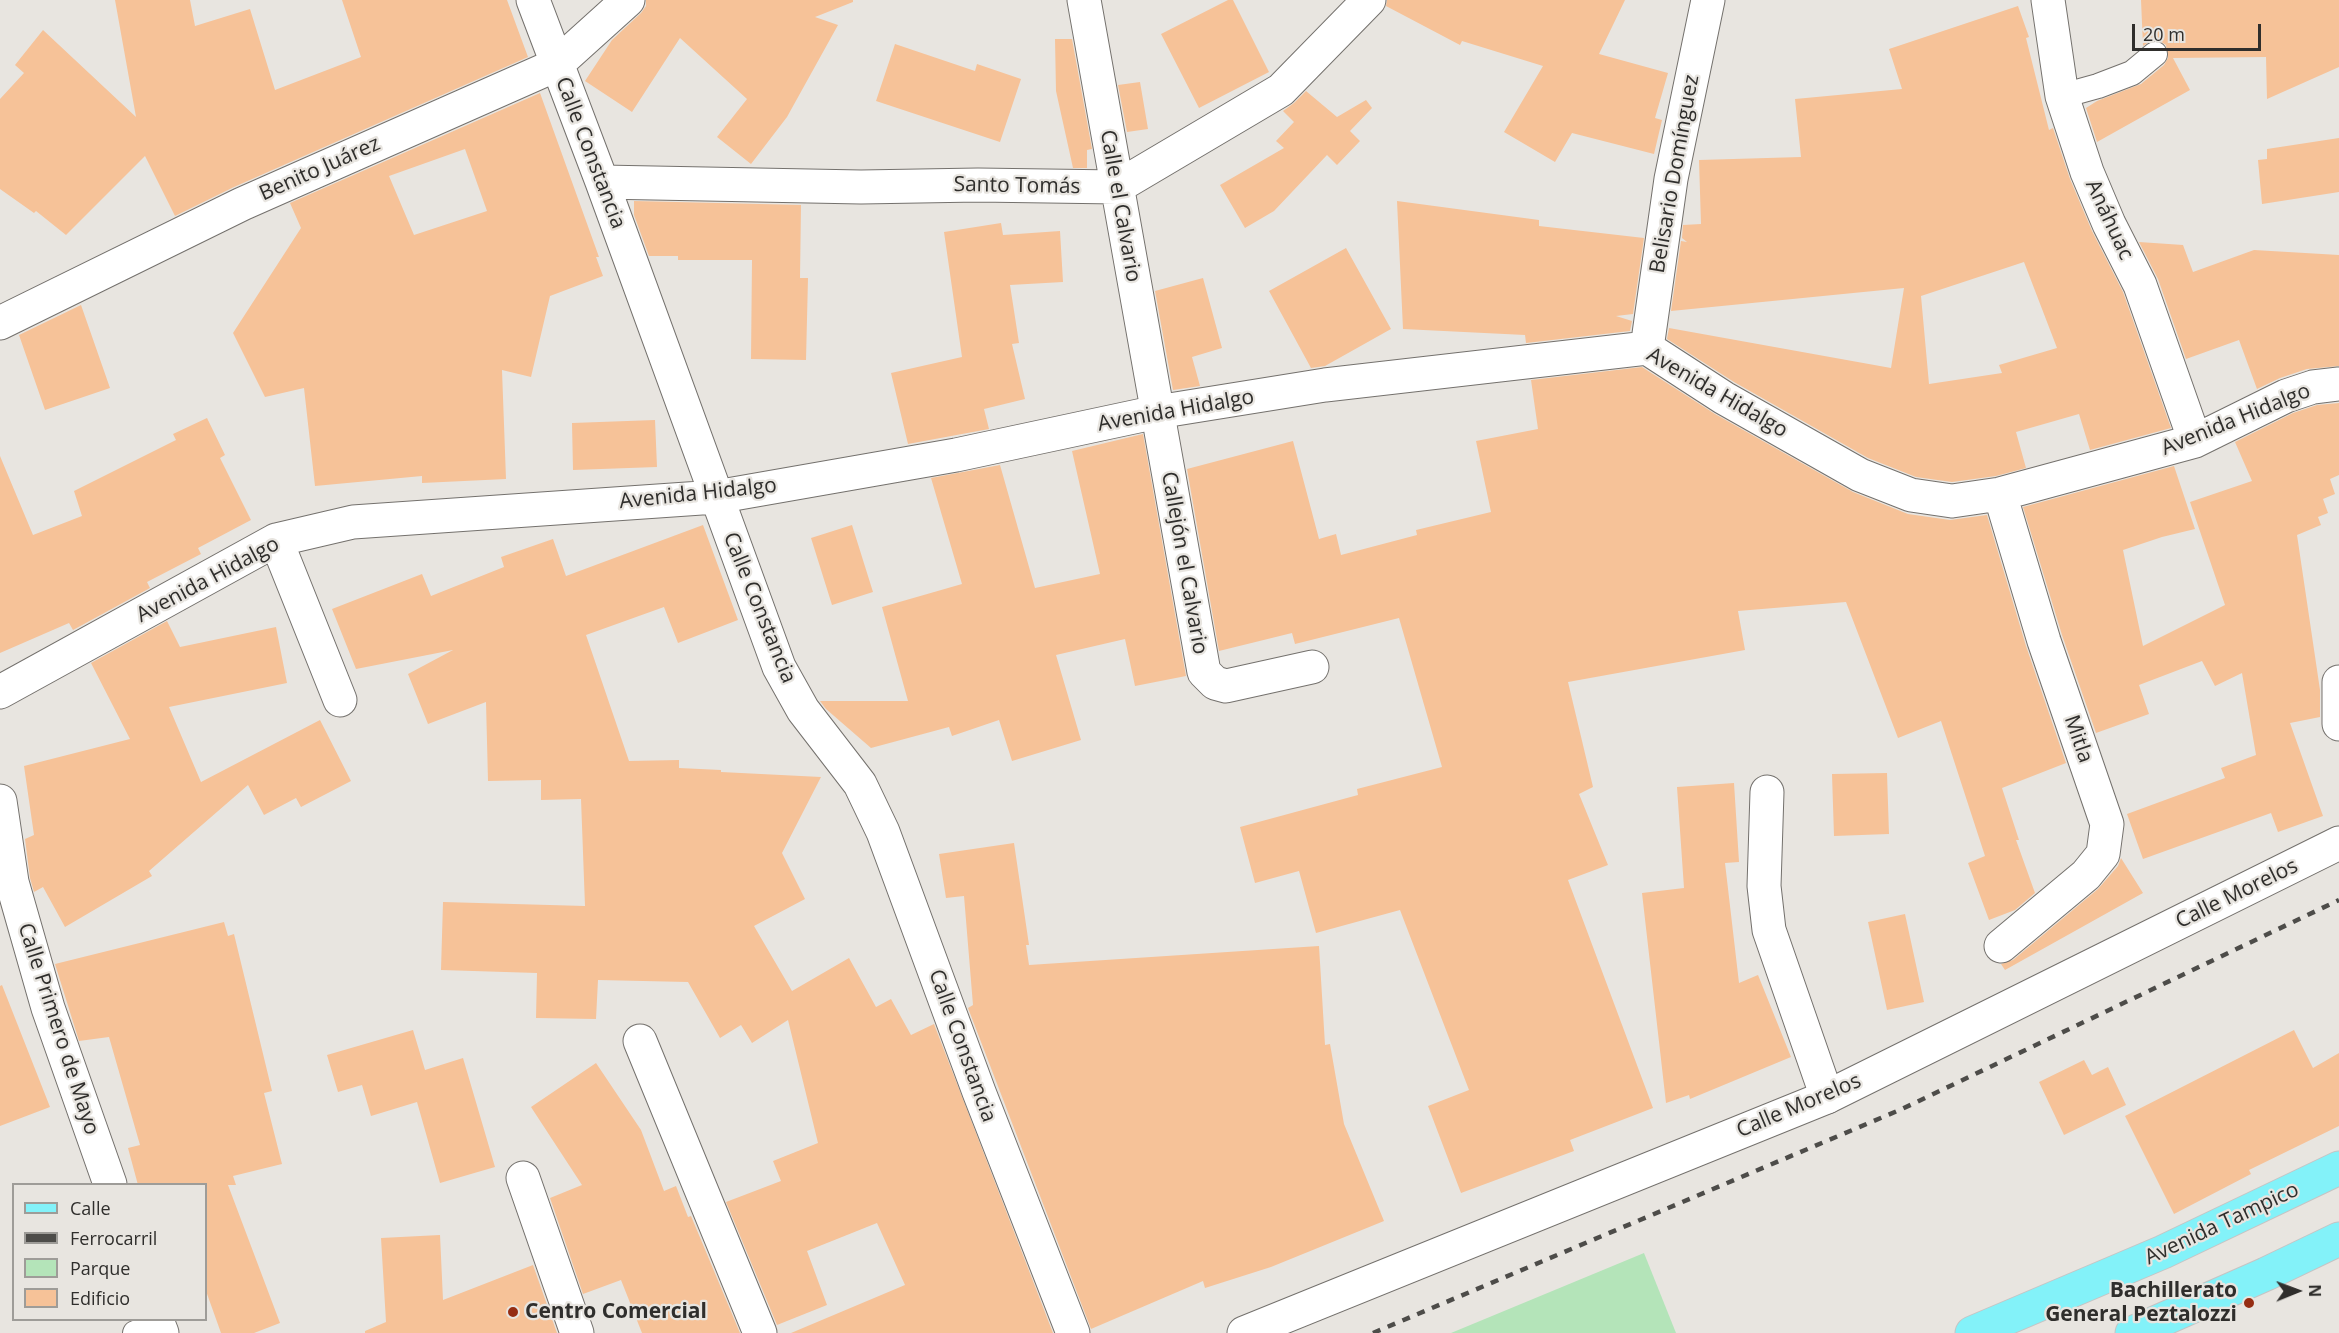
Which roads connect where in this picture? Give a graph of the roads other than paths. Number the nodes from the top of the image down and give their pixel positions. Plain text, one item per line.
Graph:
1 (533, 0) edge
2 (628, 0) edge
3 (1084, 0) edge
4 (1369, 0) edge
5 (1708, 0) edge
6 (2048, 0) edge
7 (2155, 54) dead end
8 (556, 65) junction
9 (2062, 96) junction
10 (602, 182) junction
11 (1117, 187) junction
12 (0, 323) edge
13 (1647, 348) junction
14 (2339, 384) edge
15 (1157, 412) junction
16 (2195, 441) junction
17 (2000, 494) junction
18 (716, 497) junction
19 (276, 540) junction
20 (1312, 667) dead end
21 (2339, 682) edge
22 (0, 692) edge
23 (340, 700) dead end
24 (2339, 724) edge
25 (1767, 792) dead end
26 (0, 801) edge
27 (2339, 843) edge
28 (2001, 946) dead end
29 (640, 1041) dead end
30 (1827, 1096) junction
31 (2339, 1168) edge
32 (523, 1178) dead end
33 (109, 1183) edge
34 (2339, 1239) edge
35 (577, 1333) edge
36 (760, 1333) edge
37 (1072, 1333) edge
38 (1244, 1333) edge
39 (1972, 1333) edge
40 (2132, 1333) edge

1 - 8 street, Calle Constancia
2 - 8 street, Benito Juárez
3 - 11 street, Calle el Calvario
4 - 11 street
5 - 13 street, Belisario Domínguez
6 - 9 street, Anáhuac
7 - 9 lane
8 - 10 street, Calle Constancia
8 - 12 street, Benito Juárez
9 - 16 street, Anáhuac
10 - 11 street, Santo Tomás
10 - 18 street, Calle Constancia
11 - 15 street, Calle el Calvario
13 - 15 street, Avenida Hidalgo
13 - 17 street, Avenida Hidalgo
14 - 16 street, Avenida Hidalgo
15 - 18 street, Avenida Hidalgo
15 - 20 street, Callejón el Calvario
16 - 17 street, Avenida Hidalgo
17 - 28 street, Mitla
18 - 19 street, Avenida Hidalgo
18 - 37 street, Calle Constancia
19 - 22 street, Avenida Hidalgo
19 - 23 street
21 - 24 street
25 - 30 street
26 - 33 street, Calle Primero de Mayo
27 - 30 street, Calle Morelos
29 - 36 street
30 - 38 street, Calle Morelos
31 - 39 main road, Avenida Tampico
32 - 35 street
34 - 40 main road

